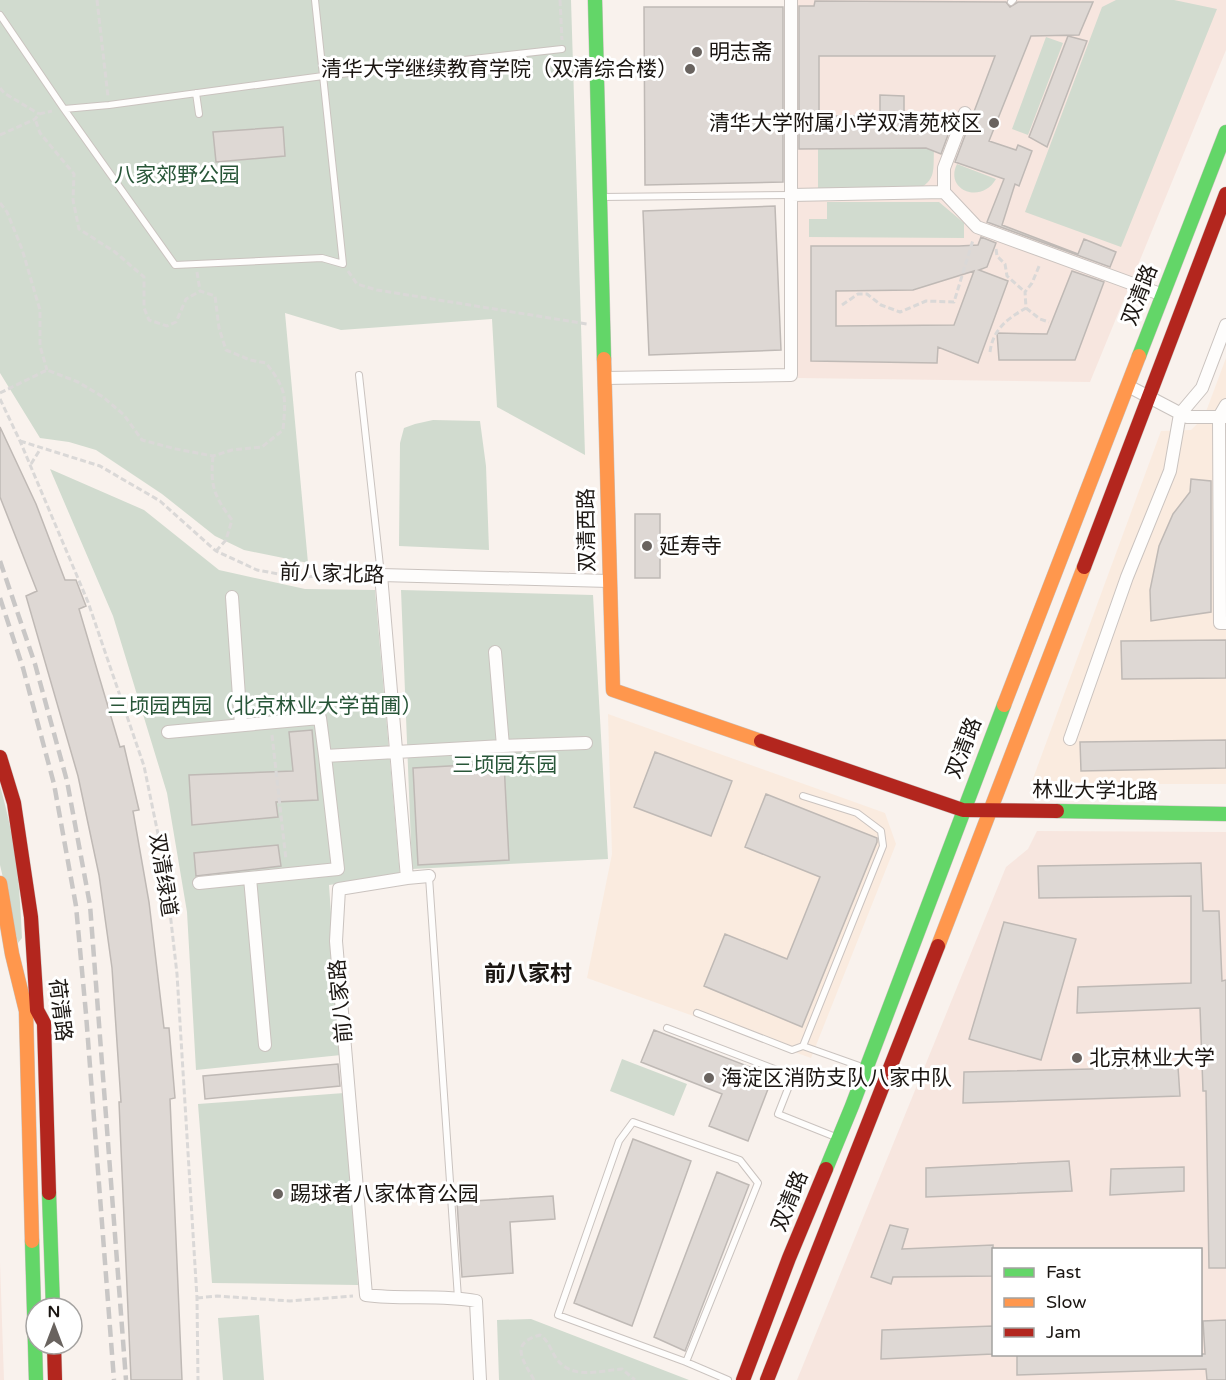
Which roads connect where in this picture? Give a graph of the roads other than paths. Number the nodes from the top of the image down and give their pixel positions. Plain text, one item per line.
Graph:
1 (315, 0) edge
2 (595, 0) edge
3 (791, 0) edge
4 (0, 15) edge
5 (562, 49) road end
6 (323, 76) junction
7 (196, 93) junction
8 (64, 109) junction
9 (965, 113) dead end
10 (198, 114) dead end
11 (1226, 132) edge
12 (944, 192) junction
13 (1226, 194) edge
14 (791, 195) junction
15 (600, 197) junction
16 (1163, 295) junction
17 (1226, 325) edge
18 (359, 375) dead end
19 (606, 378) junction
20 (1128, 386) junction
21 (1149, 397) junction
22 (1226, 405) edge
23 (1180, 414) junction
24 (1222, 417) edge
25 (381, 575) junction
26 (609, 580) junction
27 (232, 597) dead end
28 (1226, 623) edge
29 (495, 652) dead end
30 (241, 725) junction
31 (168, 732) dead end
32 (1070, 739) dead end
33 (586, 743) dead end
34 (503, 746) junction
35 (396, 751) junction
36 (325, 756) junction
37 (0, 757) edge
38 (803, 796) dead end
39 (963, 810) junction
40 (992, 810) junction
41 (1226, 814) edge
42 (429, 876) joint
43 (250, 878) junction
44 (407, 878) junction
45 (0, 883) edge
46 (199, 883) dead end
47 (697, 1013) dead end
48 (667, 1028) dead end
49 (265, 1045) dead end
50 (803, 1046) junction
51 (866, 1068) junction
52 (838, 1139) junction
53 (53, 1296) edge
54 (458, 1298) junction
55 (54, 1356) edge
56 (686, 1362) junction
57 (36, 1380) edge
58 (55, 1380) edge
59 (480, 1380) edge
60 (728, 1380) edge
61 (743, 1380) edge
62 (767, 1380) edge

1 - 6 lane
2 - 15 main road, 双清西路
3 - 14 street
4 - 8 lane
5 - 6 lane
6 - 7 lane
6 - 8 lane
7 - 8 lane
7 - 10 lane
9 - 12 street
11 - 16 main road, 双清路
12 - 14 street
12 - 16 street
13 - 21 main road, 双清路
14 - 15 lane
14 - 19 street
15 - 19 main road, 双清西路
16 - 20 main road, 双清路
17 - 23 street
18 - 25 lane
19 - 26 main road, 双清西路
20 - 21 street
20 - 39 main road, 双清路
21 - 23 street
21 - 40 main road, 双清路
22 - 24 street
23 - 24 street
23 - 32 street
24 - 28 street
25 - 26 street, 前八家北路
25 - 35 street
26 - 39 main road, 双清西路
27 - 30 street
29 - 34 street
30 - 31 street
30 - 36 street
33 - 34 street
34 - 35 street
35 - 36 street
35 - 44 street
36 - 43 street
37 - 53 main road, 荷清路
38 - 50 lane
39 - 40 main road, 林业大学北路
39 - 51 main road, 双清路
40 - 41 main road, 林业大学北路
40 - 62 main road, 双清路
42 - 44 street
42 - 54 lane
43 - 46 street
43 - 49 street
44 - 54 street, 前八家路
45 - 57 main road, 荷清路
47 - 50 lane
48 - 52 lane
50 - 51 lane
51 - 52 main road, 双清路
52 - 61 main road, 双清路
54 - 59 street
55 - 58 main road
56 - 56 lane
56 - 60 lane

